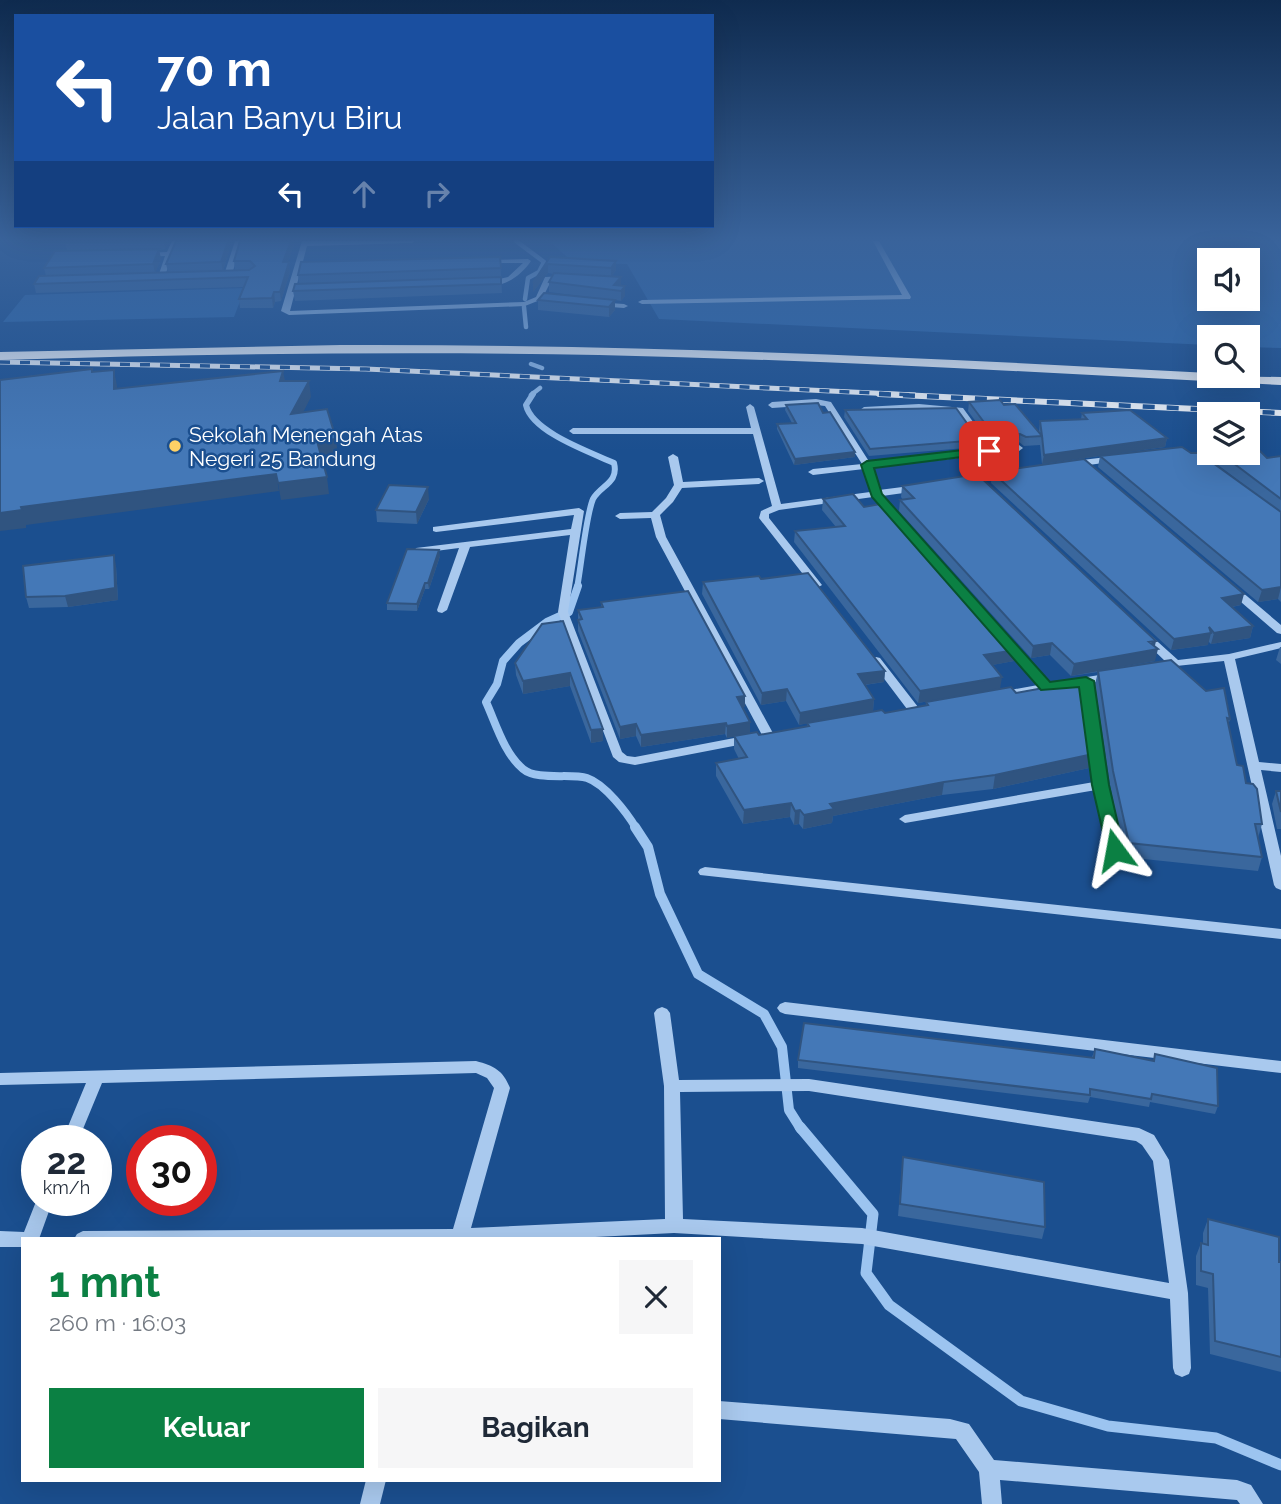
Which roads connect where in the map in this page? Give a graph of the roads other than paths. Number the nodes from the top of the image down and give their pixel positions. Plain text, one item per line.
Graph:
1 (286, 311) edge
2 (310, 311) edge
3 (0, 344) edge
4 (0, 356) edge
5 (1197, 365) edge
6 (1260, 368) edge
7 (1281, 369) edge
8 (1281, 381) edge
9 (772, 405) dead end
10 (750, 407) dead end
11 (845, 411) edge
12 (858, 411) edge
13 (833, 412) junction
14 (573, 431) dead end
15 (757, 431) junction
16 (1019, 448) dead end
17 (989, 451) junction
18 (673, 457) dead end
19 (1124, 458) edge
20 (1084, 463) junction
21 (867, 465) junction
22 (1058, 467) edge
23 (813, 472) dead end
24 (1094, 472) edge
25 (1017, 473) edge
26 (978, 479) junction
27 (759, 481) dead end
28 (952, 483) edge
29 (679, 485) junction
30 (927, 487) edge
31 (988, 488) edge
32 (876, 495) junction
33 (777, 507) junction
34 (655, 515) junction
35 (620, 516) dead end
36 (903, 525) edge
37 (436, 529) dead end
38 (577, 531) junction
39 (467, 544) junction
40 (420, 550) edge
41 (1219, 578) edge
42 (822, 592) edge
43 (442, 610) dead end
44 (992, 626) edge
45 (1135, 627) edge
46 (1281, 631) edge
47 (1281, 645) edge
48 (872, 655) edge
49 (1229, 657) junction
50 (1175, 664) junction
51 (1149, 669) edge
52 (1124, 674) edge
53 (1086, 681) junction
54 (1046, 687) junction
55 (980, 698) edge
56 (928, 707) edge
57 (914, 710) junction
58 (901, 712) edge
59 (1254, 765) junction
60 (1281, 768) edge
61 (1101, 785) junction
62 (905, 819) dead end
63 (1115, 850) dead end
64 (705, 872) dead end
65 (1280, 877) edge
66 (1281, 934) edge
67 (785, 1008) dead end
68 (662, 1013) dead end
69 (1281, 1067) edge
70 (96, 1077) junction
71 (0, 1079) edge
72 (672, 1086) junction
73 (76, 1125) edge
74 (39, 1216) edge
75 (674, 1226) junction
76 (460, 1236) junction
77 (31, 1237) edge
78 (334, 1237) edge
79 (0, 1239) edge
80 (21, 1239) edge
81 (1179, 1293) junction
82 (1182, 1368) dead end
83 (721, 1410) edge
84 (989, 1469) junction
85 (376, 1482) edge
86 (370, 1504) edge
87 (992, 1504) edge
88 (1253, 1504) edge

1 - 2 street
3 - 5 highway
4 - 8 highway
6 - 7 highway
9 - 13 street
10 - 15 street
11 - 13 street
12 - 17 street
13 - 21 street
14 - 15 street
15 - 33 street
16 - 17 street
17 - 21 street
18 - 29 street
19 - 20 street
20 - 22 street
20 - 24 street
21 - 23 street
21 - 32 street
25 - 26 street
26 - 28 street
26 - 31 street
27 - 29 street
29 - 34 street
30 - 32 street
32 - 33 street
32 - 36 street
33 - 42 street
34 - 35 street
34 - 38 street
37 - 38 street
38 - 39 street
39 - 40 street
39 - 43 street
41 - 46 street
44 - 54 street
45 - 50 street
47 - 49 street
48 - 57 street
49 - 50 street
49 - 59 street
50 - 51 street
52 - 53 street
53 - 54 street
53 - 61 street
54 - 55 street
56 - 57 street
57 - 58 street
59 - 60 street
59 - 65 street
61 - 62 street
61 - 63 street
64 - 66 street
67 - 69 street
68 - 72 street
70 - 71 street
70 - 73 street
70 - 76 street
72 - 75 street
72 - 81 street
74 - 77 street
75 - 76 street
75 - 81 street
76 - 78 street
79 - 80 street
81 - 82 street
83 - 84 street
84 - 87 street
84 - 88 street
85 - 86 street

